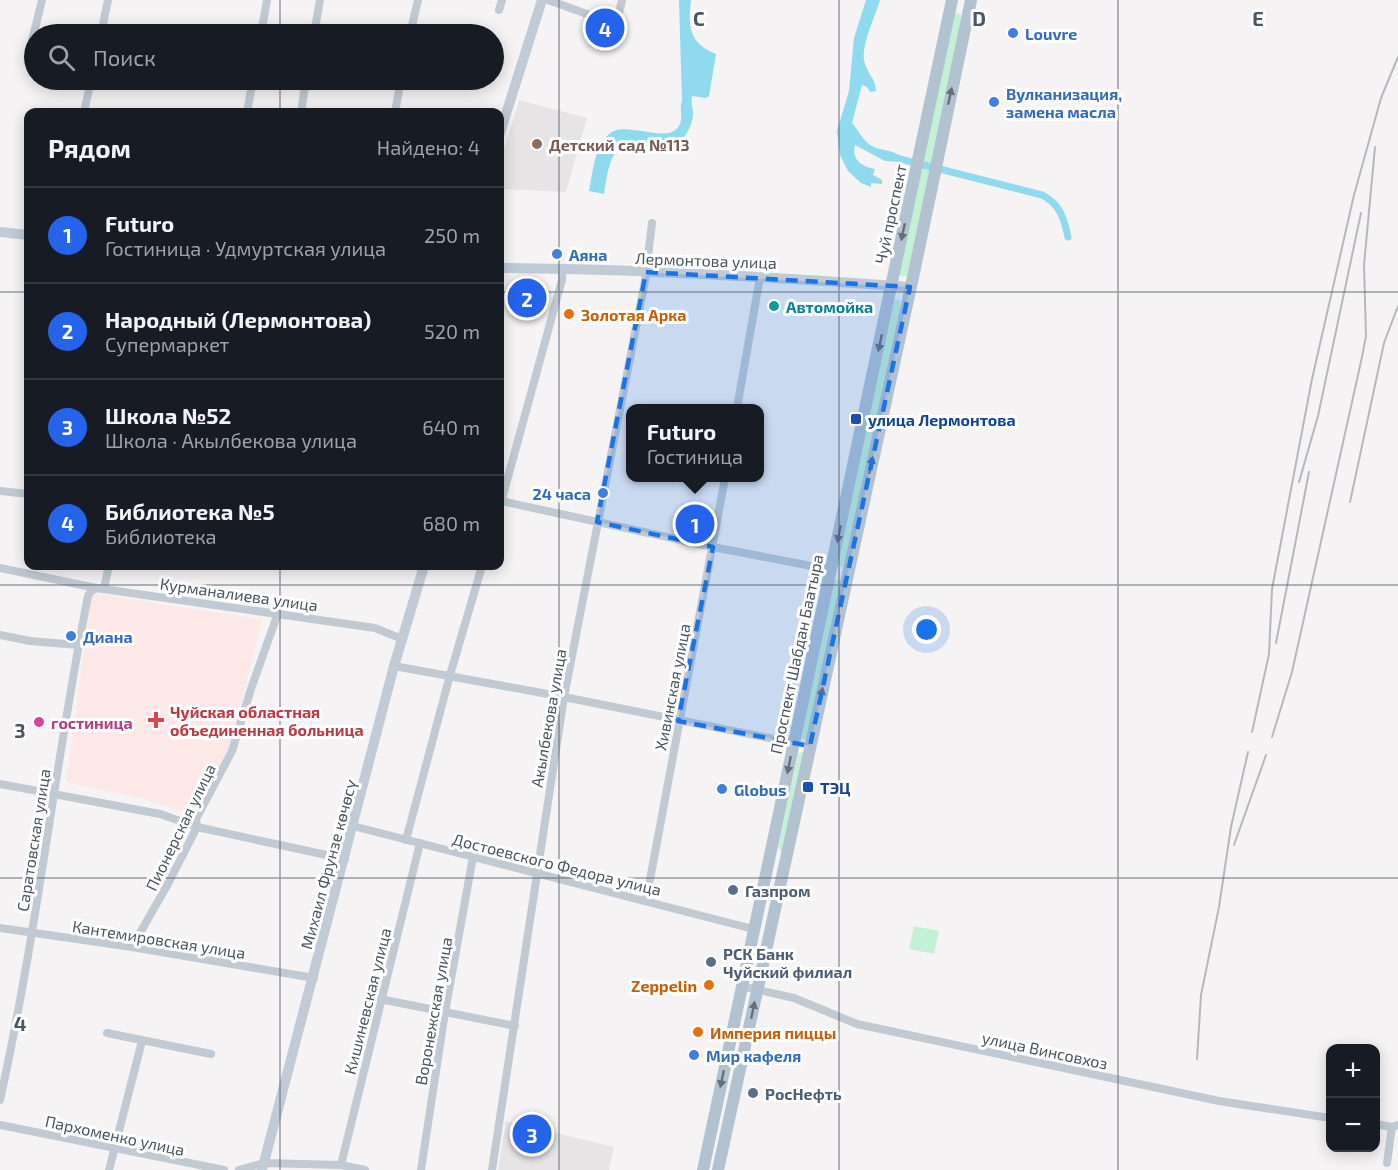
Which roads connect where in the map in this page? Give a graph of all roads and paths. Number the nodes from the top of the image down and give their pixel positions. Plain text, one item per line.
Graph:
1 (42, 0) edge
2 (108, 0) edge
3 (267, 0) edge
4 (320, 0) edge
5 (418, 0) edge
6 (502, 0) edge
7 (542, 0) edge
8 (548, 0) edge
9 (622, 0) edge
10 (951, 4) edge
11 (970, 5) edge
12 (499, 10) dead end
13 (36, 24) edge
14 (103, 24) edge
15 (263, 24) edge
16 (316, 24) edge
17 (413, 24) edge
18 (89, 90) edge
19 (249, 90) edge
20 (304, 90) edge
21 (400, 90) edge
22 (85, 108) edge
23 (247, 108) edge
24 (302, 108) edge
25 (396, 108) edge
26 (504, 120) edge
27 (652, 223) dead end
28 (0, 232) edge
29 (24, 235) edge
30 (504, 268) edge
31 (562, 268) junction
32 (646, 272) junction
33 (760, 277) junction
34 (892, 286) junction
35 (910, 287) junction
36 (738, 404) edge
37 (724, 482) edge
38 (504, 490) edge
39 (0, 491) edge
40 (24, 494) edge
41 (504, 505) edge
42 (597, 522) junction
43 (713, 547) junction
44 (0, 568) edge
45 (107, 570) edge
46 (423, 570) edge
47 (481, 570) edge
48 (832, 570) junction
49 (847, 573) junction
50 (100, 588) junction
51 (278, 613) junction
52 (0, 635) edge
53 (402, 639) junction
54 (78, 645) junction
55 (394, 666) junction
56 (450, 675) junction
57 (564, 697) junction
58 (678, 721) junction
59 (794, 743) junction
60 (810, 746) junction
61 (0, 784) edge
62 (54, 794) junction
63 (353, 826) junction
64 (197, 827) junction
65 (406, 840) junction
66 (420, 843) junction
67 (770, 853) junction
68 (473, 856) junction
69 (786, 856) junction
70 (345, 859) junction
71 (536, 873) junction
72 (764, 880) junction
73 (780, 884) junction
74 (646, 901) junction
75 (0, 928) edge
76 (753, 929) junction
77 (33, 934) junction
78 (132, 947) junction
79 (314, 978) junction
80 (741, 986) junction
81 (758, 990) junction
82 (380, 999) junction
83 (445, 1012) junction
84 (515, 1026) junction
85 (107, 1033) dead end
86 (142, 1041) junction
87 (211, 1054) dead end
88 (0, 1100) edge
89 (714, 1114) junction
90 (730, 1117) junction
91 (1326, 1117) edge
92 (1380, 1124) edge
93 (0, 1125) edge
94 (1395, 1126) edge
95 (114, 1147) junction
96 (1387, 1162) dead end
97 (341, 1164) junction
98 (263, 1167) edge
99 (109, 1170) edge
100 (224, 1170) edge
101 (238, 1170) edge
102 (365, 1170) edge
103 (421, 1170) edge
104 (492, 1170) edge
105 (703, 1170) edge
106 (718, 1170) edge

1 - 13 street
2 - 14 street
3 - 15 street
4 - 16 street
5 - 17 street
6 - 12 street
7 - 26 main road
8 - 9 street
10 - 11 main road
10 -> 34 main road, Чуй проспект
35 -> 11 main road
18 - 22 street
19 - 23 street
20 - 24 street
21 - 25 street
27 - 32 street, Акылбекова улица
28 - 29 main road
30 - 31 main road, Лермонтова улица
31 - 32 main road, Лермонтова улица
31 - 38 street
32 - 33 main road, Лермонтова улица
32 - 42 street, Акылбекова улица
33 - 34 main road, Лермонтова улица
33 - 36 street
34 - 35 main road, Лермонтова улица
34 -> 48 main road, Проспект Шабдан Баатыра
49 -> 35 main road, Проспект Шабдан Баатыра
37 - 43 street, Хивинская улица
39 - 40 street
41 - 42 street
42 - 43 street
42 - 57 street, Акылбекова улица
43 - 48 street
43 - 58 street, Хивинская улица
44 - 50 street, Курманалиева улица
45 - 50 street, Саратовская улица
46 - 53 main road, Михаил Фрунзе көчөсү
47 - 56 street
48 - 49 main road
48 - 59 main road, Проспект Шабдан Баатыра
60 -> 49 main road, Проспект Шабдан Баатыра
50 - 51 street, Курманалиева улица
50 - 54 street, Саратовская улица
51 - 53 street, Курманалиева улица
51 - 64 street, Пионерская улица
52 - 54 street
53 - 55 main road, Михаил Фрунзе көчөсү
54 - 62 street, Саратовская улица
55 - 56 street
55 - 63 main road, Михаил Фрунзе көчөсү
56 - 57 street
56 - 65 street
57 - 58 street
57 - 71 street, Акылбекова улица
58 - 59 street
58 - 74 street, Хивинская улица
59 - 60 main road
59 -> 67 main road, Проспект Шабдан Баатыра
60 - 69 main road, Проспект Шабдан Баатыра
61 - 62 street
62 - 64 street
62 - 77 street, Саратовская улица
63 - 65 street, Достоевского Федора улица
63 - 70 main road, Михаил Фрунзе көчөсү
64 - 70 street
64 - 78 street, Пионерская улица
65 - 66 street, Достоевского Федора улица
66 - 68 street, Достоевского Федора улица
66 - 82 street, Кишиневская улица
67 - 69 main road
67 - 72 main road, Проспект Шабдан Баатыра
68 - 71 street, Достоевского Федора улица
68 - 83 street, Воронежская улица
69 - 73 main road, Проспект Шабдан Баатыра
70 - 79 main road, Михаил Фрунзе көчөсү
71 - 74 street, Достоевского Федора улица
71 - 84 street, Акылбекова улица
72 - 73 main road
72 - 76 main road, Проспект Шабдан Баатыра
73 - 81 main road, Проспект Шабдан Баатыра
74 - 76 street, Достоевского Федора улица
75 - 77 street, Кантемировская улица
76 - 80 main road, Проспект Шабдан Баатыра
77 - 78 street, Кантемировская улица
77 - 88 street, Саратовская улица
78 - 79 street, Кантемировская улица
79 - 98 main road, Михаил Фрунзе көчөсү
80 - 81 street, улица Винсовхоз
80 -> 89 main road, Проспект Шабдан Баатыра
90 -> 81 main road, Проспект Шабдан Баатыра
81 - 91 street, улица Винсовхоз
82 - 83 street
82 - 97 street, Кишиневская улица
83 - 84 street
83 - 103 street, Воронежская улица
84 - 104 street, Акылбекова улица
85 - 86 street
86 - 87 street
86 - 95 street
89 - 90 main road
89 - 105 main road, Проспект Шабдан Баатыра
90 - 106 main road, Проспект Шабдан Баатыра
92 - 94 street
93 - 95 street, Пархоменко улица
94 - 96 street
95 - 99 street
95 - 100 street, Пархоменко улица
97 - 98 street
97 - 102 street
98 - 101 street

